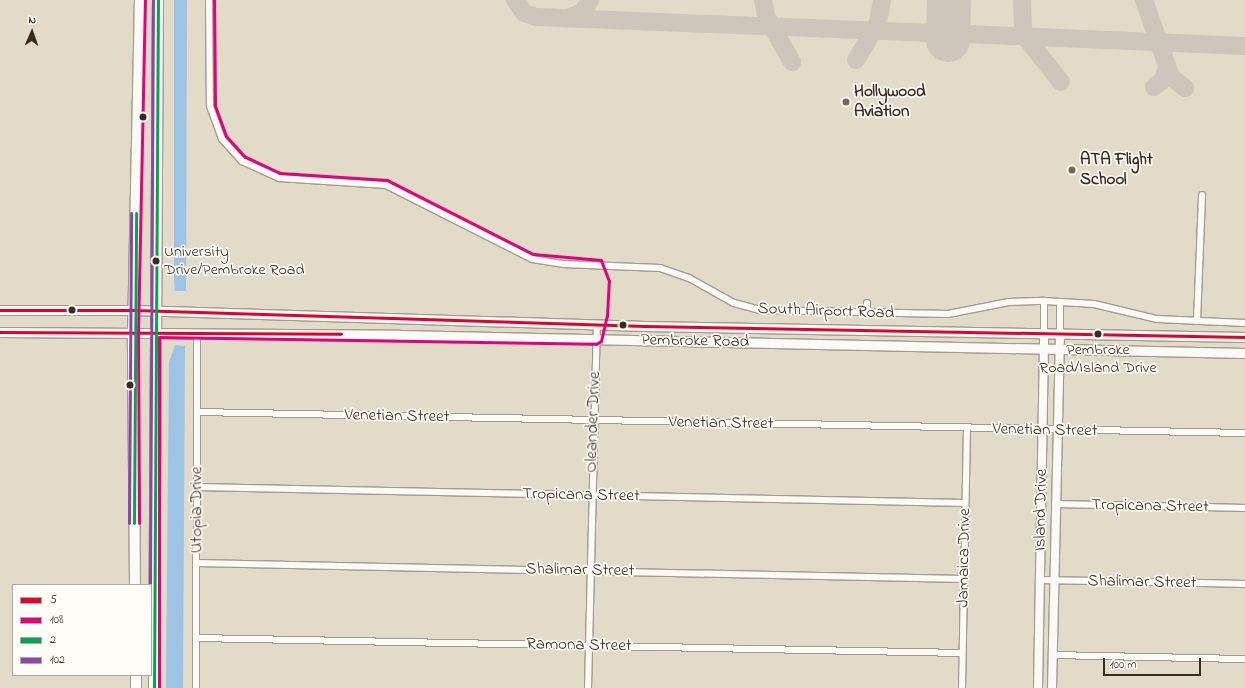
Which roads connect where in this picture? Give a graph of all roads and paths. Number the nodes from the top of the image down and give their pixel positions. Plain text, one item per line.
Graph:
1 (140, 0) edge
2 (158, 0) edge
3 (209, 0) edge
4 (1202, 195) dead end
5 (1044, 301) junction
6 (1060, 302) junction
7 (867, 303) dead end
8 (0, 310) edge
9 (134, 310) junction
10 (155, 310) junction
11 (866, 313) junction
12 (1197, 321) junction
13 (1245, 323) edge
14 (597, 324) junction
15 (0, 332) edge
16 (133, 332) junction
17 (154, 332) junction
18 (1044, 332) junction
19 (1060, 332) junction
20 (197, 333) junction
21 (1245, 337) edge
22 (596, 339) junction
23 (1044, 348) junction
24 (1060, 348) junction
25 (1245, 353) edge
26 (198, 412) junction
27 (593, 421) junction
28 (967, 429) junction
29 (1043, 429) junction
30 (1058, 429) junction
31 (1245, 433) edge
32 (197, 487) junction
33 (591, 496) junction
34 (965, 503) junction
35 (1055, 504) junction
36 (1245, 508) edge
37 (134, 544) junction
38 (197, 563) junction
39 (589, 570) junction
40 (964, 579) junction
41 (1040, 580) junction
42 (1054, 580) junction
43 (135, 584) edge
44 (141, 584) edge
45 (1245, 584) edge
46 (196, 638) junction
47 (588, 645) junction
48 (152, 652) edge
49 (962, 654) junction
50 (1052, 655) junction
51 (1245, 659) edge
52 (136, 676) edge
53 (136, 688) edge
54 (154, 688) edge
55 (196, 688) edge
56 (588, 688) edge
57 (962, 688) edge
58 (1038, 688) edge
59 (1052, 688) edge

1 - 9 main road
2 - 10 main road
3 - 11 street, South Airport Road
4 - 12 street
5 - 6 street, South Airport Road
5 - 11 street, South Airport Road
5 - 18 street
6 - 12 street, South Airport Road
6 - 19 street
7 - 11 street
8 - 9 main road, Pembroke Road
9 - 10 main road, Pembroke Road
9 - 16 main road
10 - 14 main road, Pembroke Road
10 - 17 main road
12 - 13 street, South Airport Road
14 - 18 main road, Pembroke Road
14 - 22 street, Oleander Drive
15 - 16 main road, Pembroke Road
16 - 17 main road, Pembroke Road
16 - 37 main road
17 - 20 main road, Pembroke Road
17 - 48 main road
18 - 19 main road, Pembroke Road
18 - 23 street, Island Drive
19 - 21 main road, Pembroke Road
19 - 24 street, Island Drive
20 - 22 main road, Pembroke Road
20 - 26 street, Utopia Drive
22 - 23 main road, Pembroke Road
22 - 27 street, Oleander Drive
23 - 24 main road, Pembroke Road
23 - 29 street, Island Drive
24 - 25 main road, Pembroke Road
24 - 30 street, Island Drive
26 - 27 street, Venetian Street
26 - 32 street, Utopia Drive
27 - 28 street, Venetian Street
27 - 33 street, Oleander Drive
28 - 29 street, Venetian Street
28 - 34 street, Jamaica Drive
29 - 30 street, Venetian Street
29 - 41 street, Island Drive
30 - 31 street, Venetian Street
30 - 35 street, Island Drive
32 - 33 street, Tropicana Street
32 - 38 street, Utopia Drive
33 - 34 street, Tropicana Street
33 - 39 street, Oleander Drive
34 - 40 street, Jamaica Drive
35 - 36 street, Tropicana Street
35 - 42 street, Island Drive
37 - 43 main road
37 - 44 main road
38 - 39 street, Shalimar Street
38 - 46 street, Utopia Drive
39 - 40 street, Shalimar Street
39 - 47 street, Oleander Drive
40 - 49 street, Jamaica Drive
41 - 42 street, Shalimar Street
41 - 58 street, Island Drive
42 - 45 street, Shalimar Street
42 - 50 street, Island Drive
46 - 47 street, Ramona Street
46 - 55 street, Utopia Drive
47 - 49 street, Ramona Street
47 - 56 street, Oleander Drive
48 - 54 main road
49 - 57 street, Jamaica Drive
50 - 51 street
50 - 59 street, Island Drive
52 - 53 main road

